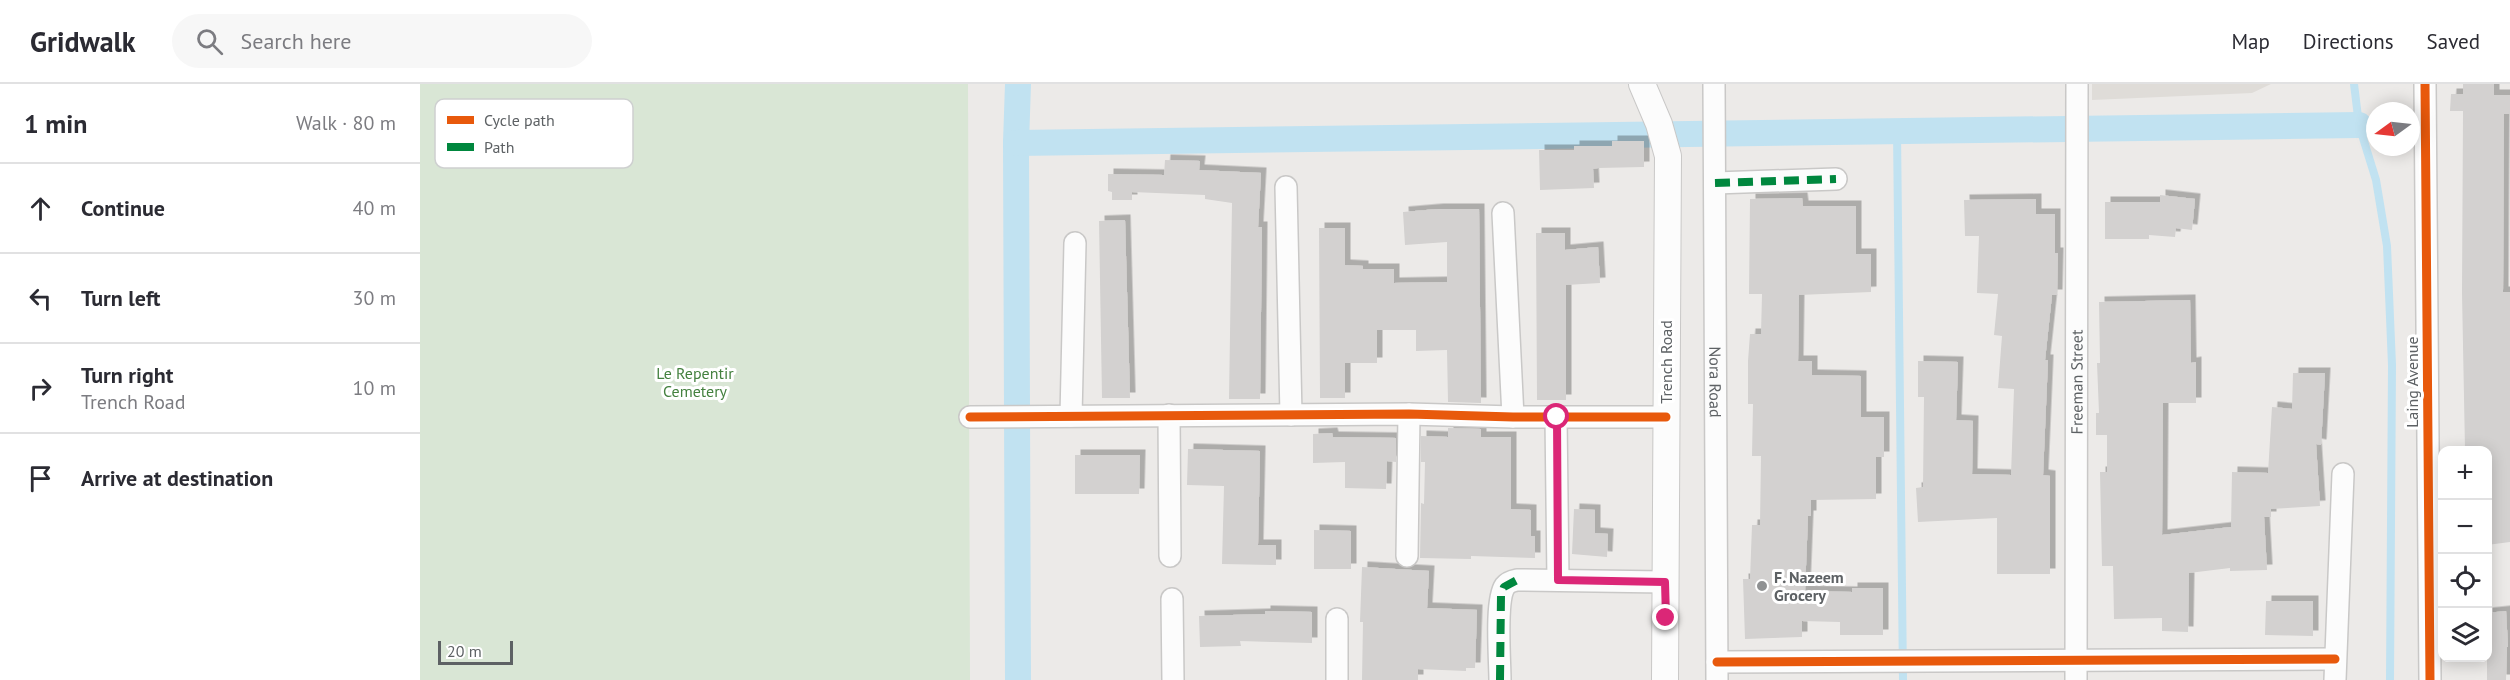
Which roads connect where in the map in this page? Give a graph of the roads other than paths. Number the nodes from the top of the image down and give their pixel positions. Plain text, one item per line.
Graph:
1 (1642, 84) edge
2 (1714, 84) edge
3 (2077, 84) edge
4 (2425, 84) edge
5 (1836, 179) dead end
6 (1715, 183) junction
7 (1286, 187) dead end
8 (1503, 213) dead end
9 (1075, 243) dead end
10 (1409, 414) junction
11 (1291, 415) junction
12 (1071, 416) junction
13 (1169, 416) junction
14 (970, 417) dead end
15 (1513, 417) junction
16 (1557, 417) junction
17 (1666, 417) junction
18 (2343, 474) dead end
19 (1170, 556) dead end
20 (1407, 556) dead end
21 (1558, 580) junction
22 (1665, 582) junction
23 (1172, 599) dead end
24 (1337, 619) dead end
25 (2335, 658) junction
26 (2076, 659) junction
27 (1717, 671) edge
28 (1173, 680) edge
29 (1337, 680) edge
30 (1500, 680) edge
31 (1665, 680) edge
32 (2076, 680) edge
33 (2335, 680) edge
34 (2430, 680) edge

1 - 17 street, Trench Road
2 - 6 street, Nora Road
3 - 26 street, Freeman Street
4 - 34 street, Laing Avenue
5 - 6 street
6 - 27 street, Nora Road
7 - 11 street
8 - 15 street
9 - 12 street
10 - 11 street
10 - 15 street
10 - 20 street
11 - 13 street
12 - 13 street
12 - 14 street
13 - 19 street
15 - 16 street
16 - 17 street
16 - 21 street
17 - 22 street, Trench Road
18 - 25 street
21 - 22 street
21 - 30 street
22 - 31 street, Trench Road
23 - 28 street
24 - 29 street
25 - 26 street
25 - 33 street
26 - 27 street
26 - 32 street, Freeman Street

